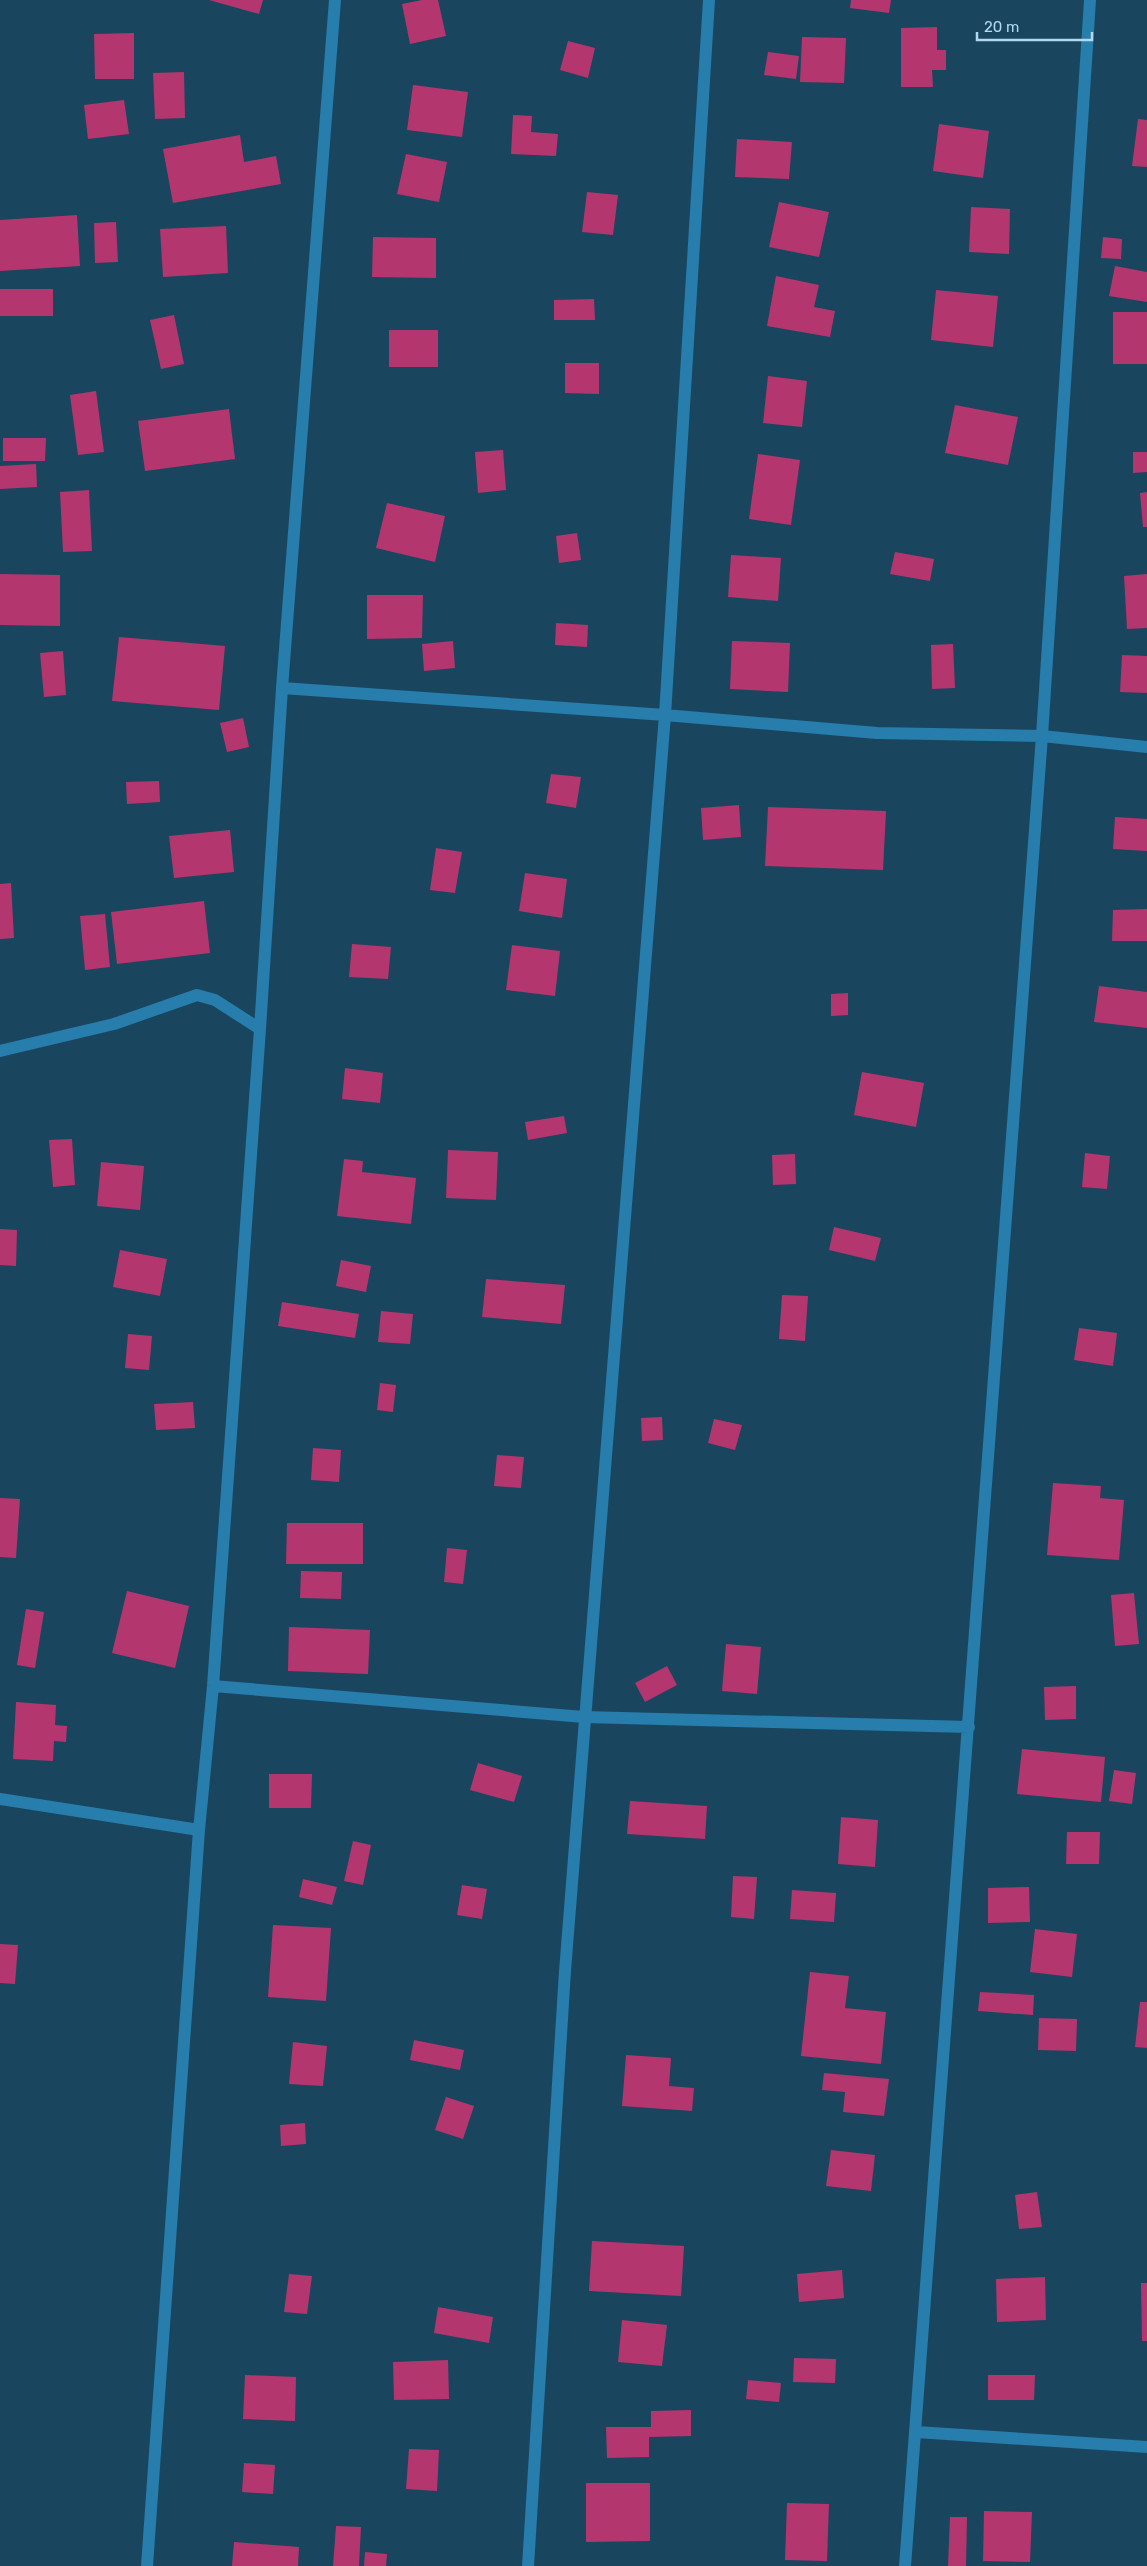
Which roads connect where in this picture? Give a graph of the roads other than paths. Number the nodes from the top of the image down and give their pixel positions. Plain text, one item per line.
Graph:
1 (335, 0) edge
2 (708, 0) edge
3 (1090, 0) edge
4 (282, 688) junction
5 (665, 715) junction
6 (1042, 736) junction
7 (1147, 746) edge
8 (260, 1029) junction
9 (0, 1051) edge
10 (213, 1686) junction
11 (584, 1717) junction
12 (969, 1727) junction
13 (0, 1799) edge
14 (198, 1830) junction
15 (916, 2432) junction
16 (1147, 2447) edge
17 (147, 2566) edge
18 (528, 2566) edge
19 (905, 2566) edge

1 - 4 street
2 - 5 street
3 - 6 street
4 - 5 street
4 - 8 street
5 - 6 street
5 - 11 street
6 - 7 street
6 - 12 street
8 - 9 street
8 - 10 street
10 - 11 street
10 - 14 street
11 - 12 street
11 - 18 street
12 - 15 street
13 - 14 street
14 - 17 street
15 - 16 street
15 - 19 street

